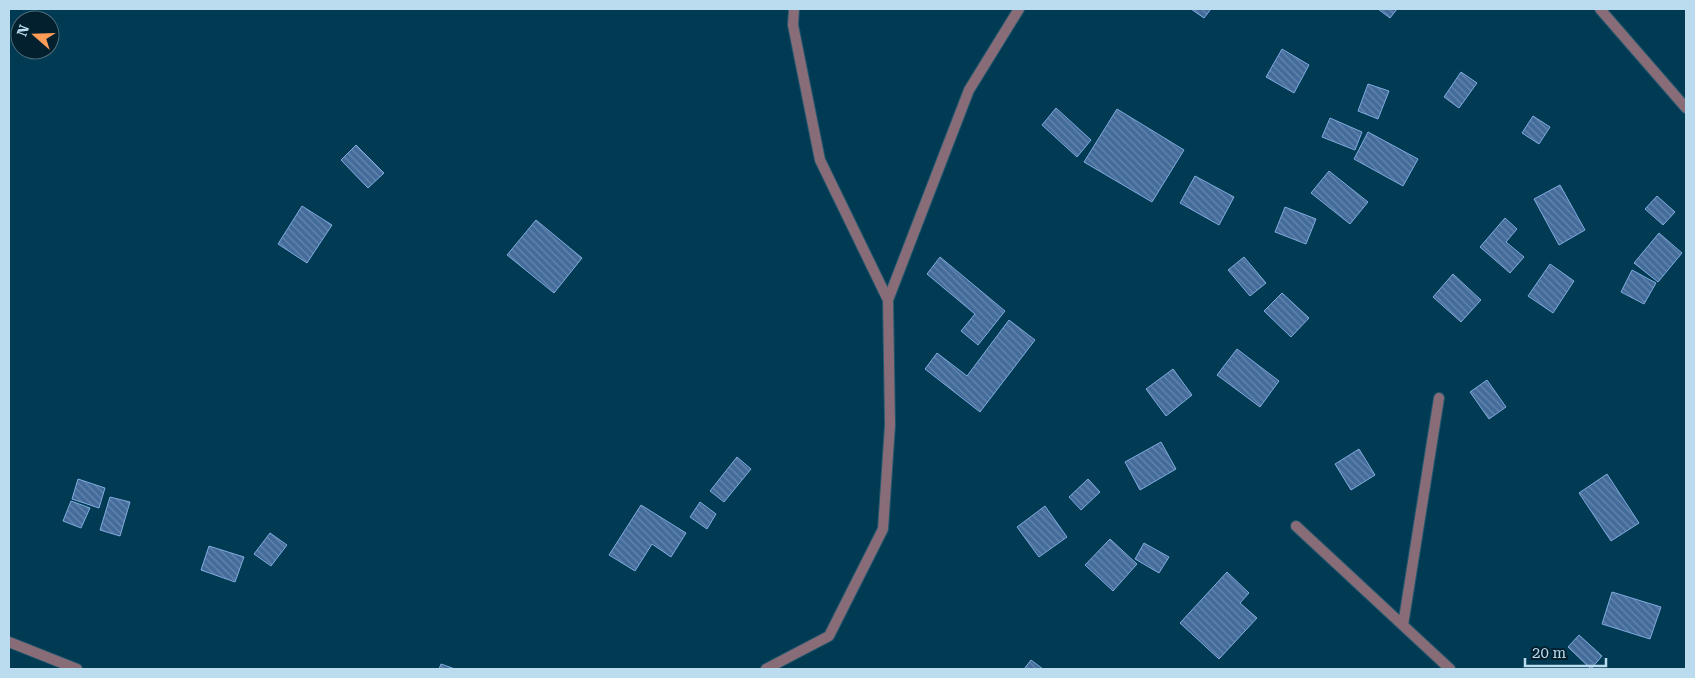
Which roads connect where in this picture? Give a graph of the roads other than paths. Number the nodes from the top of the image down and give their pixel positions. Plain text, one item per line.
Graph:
1 (794, 9) edge
2 (1018, 9) edge
3 (1600, 9) edge
4 (1686, 108) edge
5 (888, 300) junction
6 (1438, 398) dead end
7 (1296, 526) dead end
8 (1403, 625) junction
9 (9, 642) edge
10 (77, 669) edge
11 (766, 669) edge
12 (1450, 669) edge

1 - 5 street
2 - 5 street
3 - 4 street
5 - 11 street
6 - 8 street
7 - 8 street
8 - 12 street
9 - 10 street

